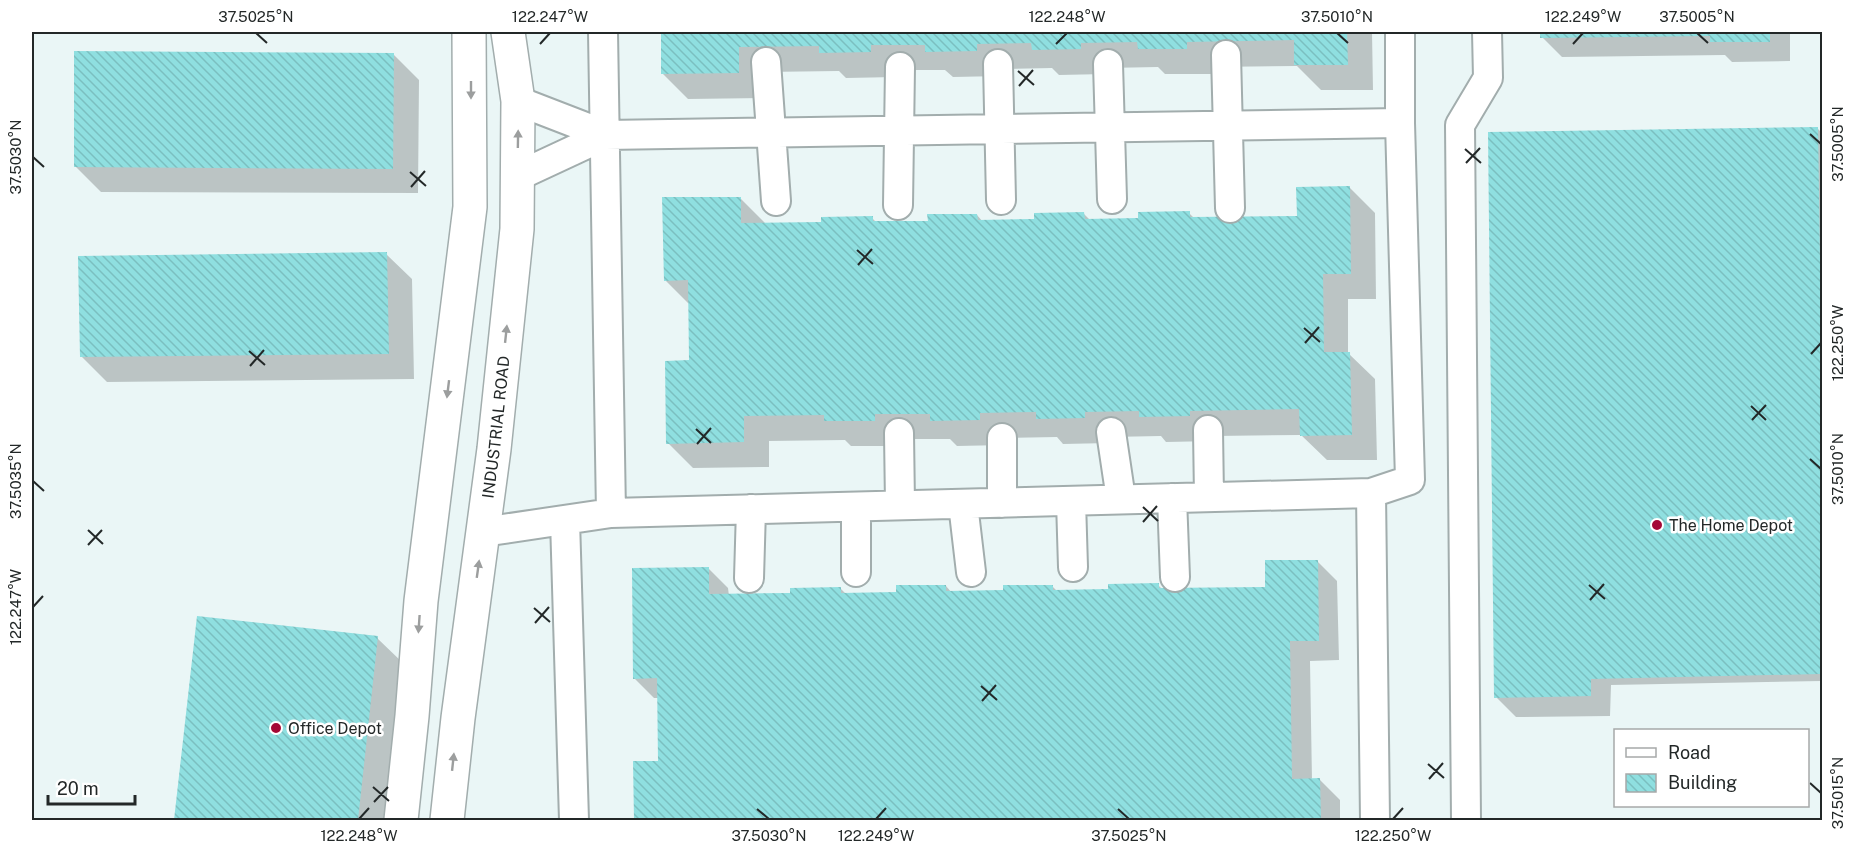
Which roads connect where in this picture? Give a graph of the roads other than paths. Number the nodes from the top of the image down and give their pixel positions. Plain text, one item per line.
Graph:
1 (470, 32) edge
2 (508, 32) edge
3 (603, 32) edge
4 (1400, 32) edge
5 (1487, 32) edge
6 (1226, 55) dead end
7 (766, 62) dead end
8 (998, 64) dead end
9 (1108, 64) dead end
10 (900, 67) dead end
11 (519, 101) junction
12 (1400, 123) junction
13 (1229, 126) junction
14 (1109, 127) junction
15 (998, 129) junction
16 (900, 130) junction
17 (771, 132) junction
18 (606, 135) junction
19 (518, 176) junction
20 (1112, 199) dead end
21 (1001, 200) dead end
22 (776, 201) dead end
23 (898, 205) dead end
24 (1230, 208) dead end
25 (1208, 430) dead end
26 (1111, 432) dead end
27 (899, 433) dead end
28 (1002, 438) dead end
29 (1371, 493) junction
30 (1209, 497) junction
31 (1172, 498) junction
32 (1120, 500) junction
33 (1071, 501) junction
34 (1002, 503) junction
35 (963, 504) junction
36 (900, 505) junction
37 (856, 507) junction
38 (751, 509) junction
39 (611, 513) junction
40 (565, 519) junction
41 (483, 532) junction
42 (1073, 567) dead end
43 (856, 572) dead end
44 (971, 572) dead end
45 (1175, 577) dead end
46 (749, 578) dead end
47 (401, 820) edge
48 (447, 820) edge
49 (574, 820) edge
50 (1375, 820) edge
51 (1466, 820) edge

1 -> 47 main road
2 - 11 main road, INDUSTRIAL ROAD
3 - 18 lane
4 - 12 lane
5 - 51 lane
6 - 13 lane
7 - 17 lane
8 - 15 lane
9 - 14 lane
10 - 16 lane
11 - 18 lane
19 -> 11 main road, INDUSTRIAL ROAD
12 - 13 lane
12 - 29 lane
13 - 14 lane
13 - 24 lane
14 - 15 lane
14 - 20 lane
15 - 16 lane
15 - 21 lane
16 - 17 lane
16 - 23 lane
17 - 18 lane
17 - 22 lane
18 - 19 lane
18 - 39 lane
41 -> 19 main road, INDUSTRIAL ROAD
25 - 30 lane
26 - 32 lane
27 - 36 lane
28 - 34 lane
29 - 30 lane
29 - 50 lane
30 - 31 lane
31 - 32 lane
31 - 45 lane
32 - 33 lane
33 - 34 lane
33 - 42 lane
34 - 35 lane
35 - 36 lane
35 - 44 lane
36 - 37 lane
37 - 38 lane
37 - 43 lane
38 - 39 lane
38 - 46 lane
39 - 40 lane
40 - 41 lane
40 - 49 lane
48 -> 41 main road, INDUSTRIAL ROAD

